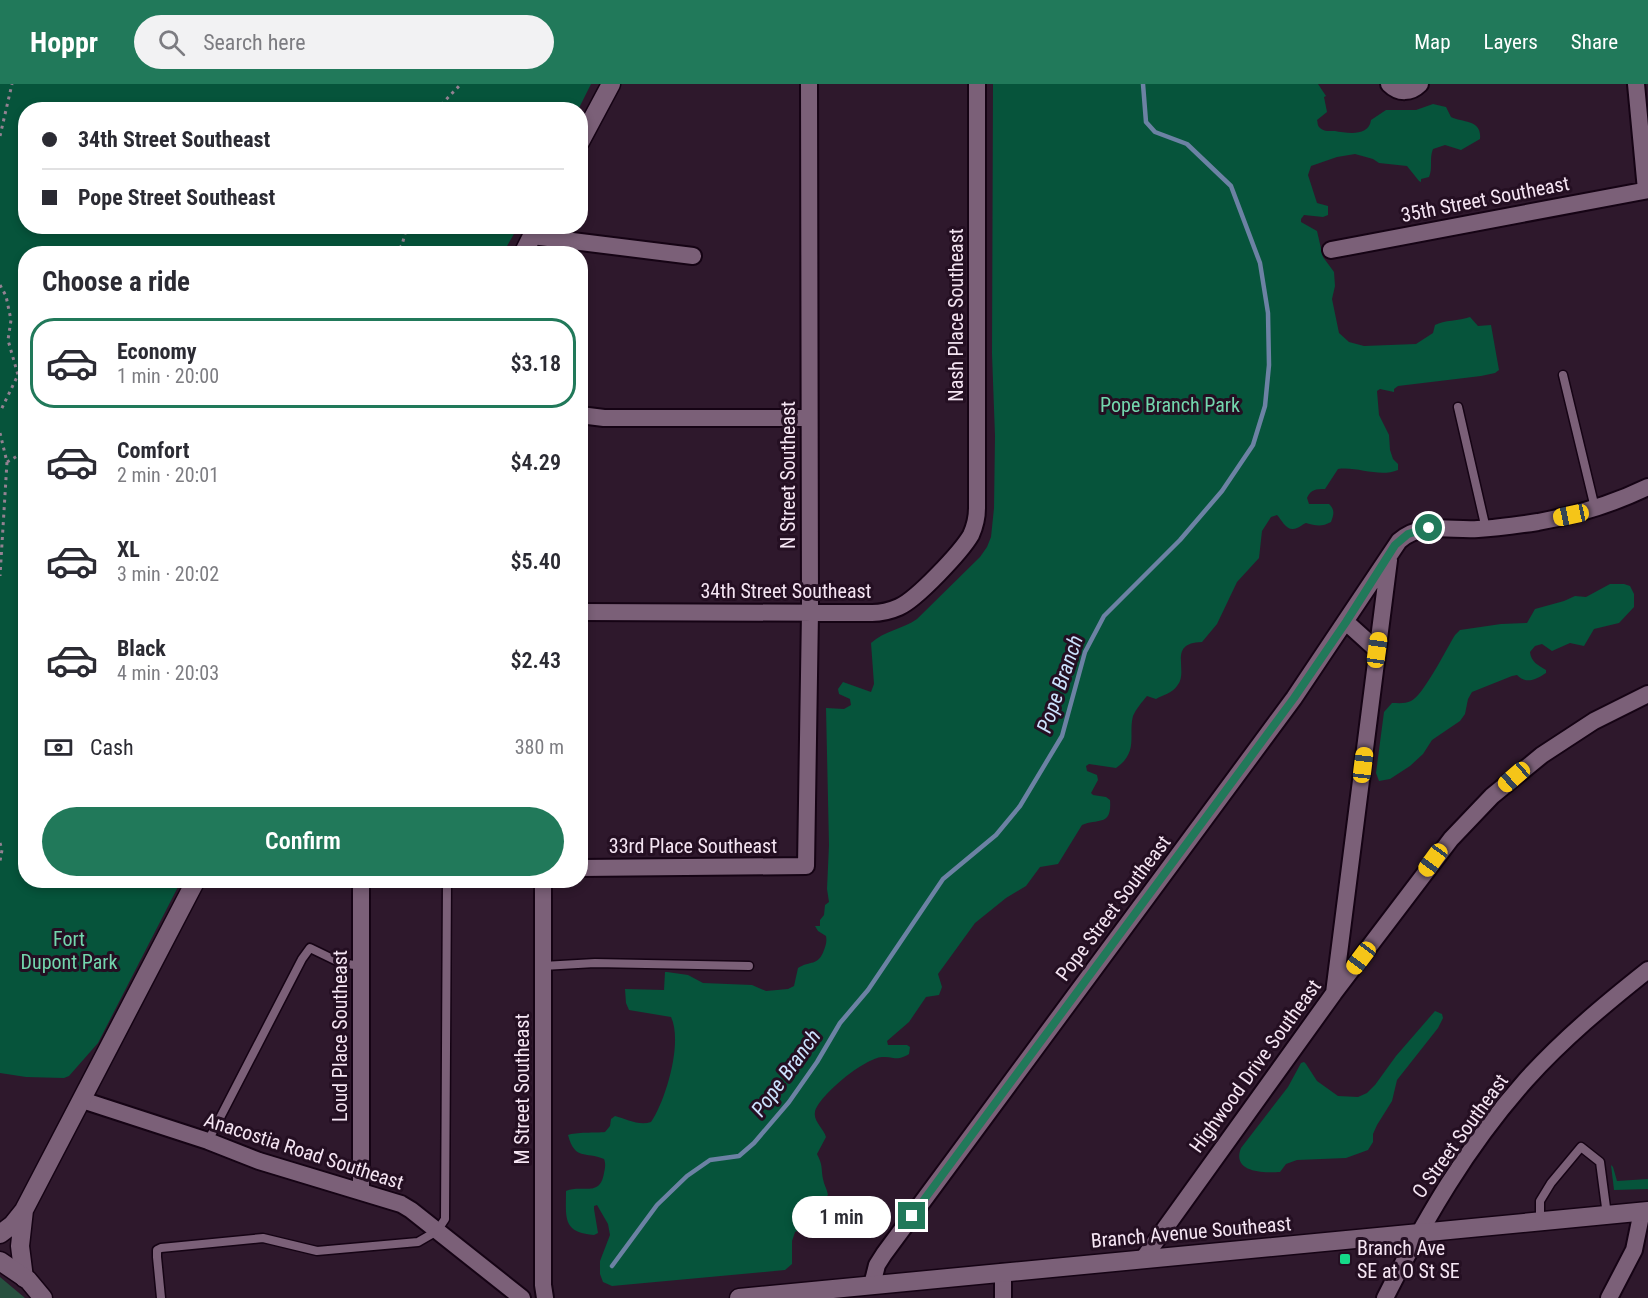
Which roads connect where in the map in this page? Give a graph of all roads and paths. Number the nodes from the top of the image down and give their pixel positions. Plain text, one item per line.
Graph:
1 (12, 84) edge
2 (461, 84) edge
3 (611, 84) edge
4 (808, 84) edge
5 (977, 84) edge
6 (1389, 84) edge
7 (1420, 84) edge
8 (1636, 84) edge
9 (444, 102) edge
10 (588, 127) edge
11 (0, 136) edge
12 (1647, 190) edge
13 (553, 234) edge
14 (1330, 250) dead end
15 (693, 256) dead end
16 (0, 285) edge
17 (1563, 375) dead end
18 (1458, 407) dead end
19 (0, 412) edge
20 (588, 416) edge
21 (809, 418) junction
22 (0, 433) edge
23 (18, 456) edge
24 (7, 462) junction
25 (1648, 487) edge
26 (1595, 508) junction
27 (1486, 529) junction
28 (965, 543) joint
29 (1389, 554) junction
30 (0, 576) edge
31 (588, 612) edge
32 (810, 612) junction
33 (1346, 622) junction
34 (1377, 650) junction
35 (1648, 694) edge
36 (0, 843) edge
37 (0, 861) edge
38 (806, 866) joint
39 (588, 868) edge
40 (192, 888) edge
41 (360, 888) edge
42 (447, 888) edge
43 (543, 888) edge
44 (361, 966) junction
45 (543, 966) junction
46 (749, 966) dead end
47 (1648, 970) edge
48 (1334, 993) junction
49 (82, 1100) junction
50 (208, 1141) junction
51 (361, 1192) junction
52 (24, 1210) junction
53 (1645, 1211) edge
54 (1607, 1215) junction
55 (1540, 1221) junction
56 (437, 1231) junction
57 (1418, 1233) junction
58 (0, 1234) edge
59 (1143, 1259) junction
60 (0, 1261) edge
61 (1004, 1272) junction
62 (24, 1278) junction
63 (872, 1285) junction
64 (809, 1295) edge
65 (43, 1298) edge
66 (161, 1298) edge
67 (522, 1298) edge
68 (545, 1298) edge
69 (739, 1298) edge
70 (1004, 1298) edge
71 (1386, 1298) edge
72 (1609, 1298) edge

1 - 11 path
2 - 9 path
3 - 10 main road
4 - 21 street, N Street Southeast
5 - 28 street, Nash Place Southeast
6 - 7 street
8 - 12 street
12 - 14 street, 35th Street Southeast
13 - 15 street
16 - 19 path
17 - 26 lane
18 - 27 lane
20 - 21 street
21 - 32 street, N Street Southeast
22 - 24 path
23 - 24 path
24 - 30 path
25 - 26 street
26 - 27 street
27 - 29 street
28 - 32 street, 34th Street Southeast
29 - 33 street, Pope Street Southeast
29 - 34 street
31 - 32 street, 34th Street Southeast
32 - 38 street, N Street Southeast
33 - 34 street
33 - 63 street, Pope Street Southeast
34 - 48 street
35 - 48 street, Highwood Drive Southeast
36 - 37 path
38 - 39 street, 33rd Place Southeast
40 - 49 main road
41 - 44 street, Loud Place Southeast
42 - 56 lane
43 - 45 street, M Street Southeast
44 - 50 lane
44 - 51 street, Loud Place Southeast
45 - 46 lane
45 - 68 street, M Street Southeast
47 - 57 street, O Street Southeast
48 - 59 street, Highwood Drive Southeast
49 - 50 street, Anacostia Road Southeast
49 - 52 main road
50 - 51 street, Anacostia Road Southeast
51 - 56 street, Anacostia Road Southeast
52 - 58 main road
52 - 62 main road
53 - 54 main road, Branch Avenue Southeast
53 - 72 street
54 - 55 main road, Branch Avenue Southeast
54 - 55 lane
55 - 57 main road, Branch Avenue Southeast
56 - 66 lane
56 - 67 street, Anacostia Road Southeast
57 - 59 main road, Branch Avenue Southeast
57 - 71 street, O Street Southeast
59 - 61 main road, Branch Avenue Southeast
60 - 62 main road
61 - 63 main road, Branch Avenue Southeast
61 - 70 street
62 - 65 main road
63 - 64 main road, Branch Avenue Southeast
64 - 69 main road, Branch Avenue Southeast

